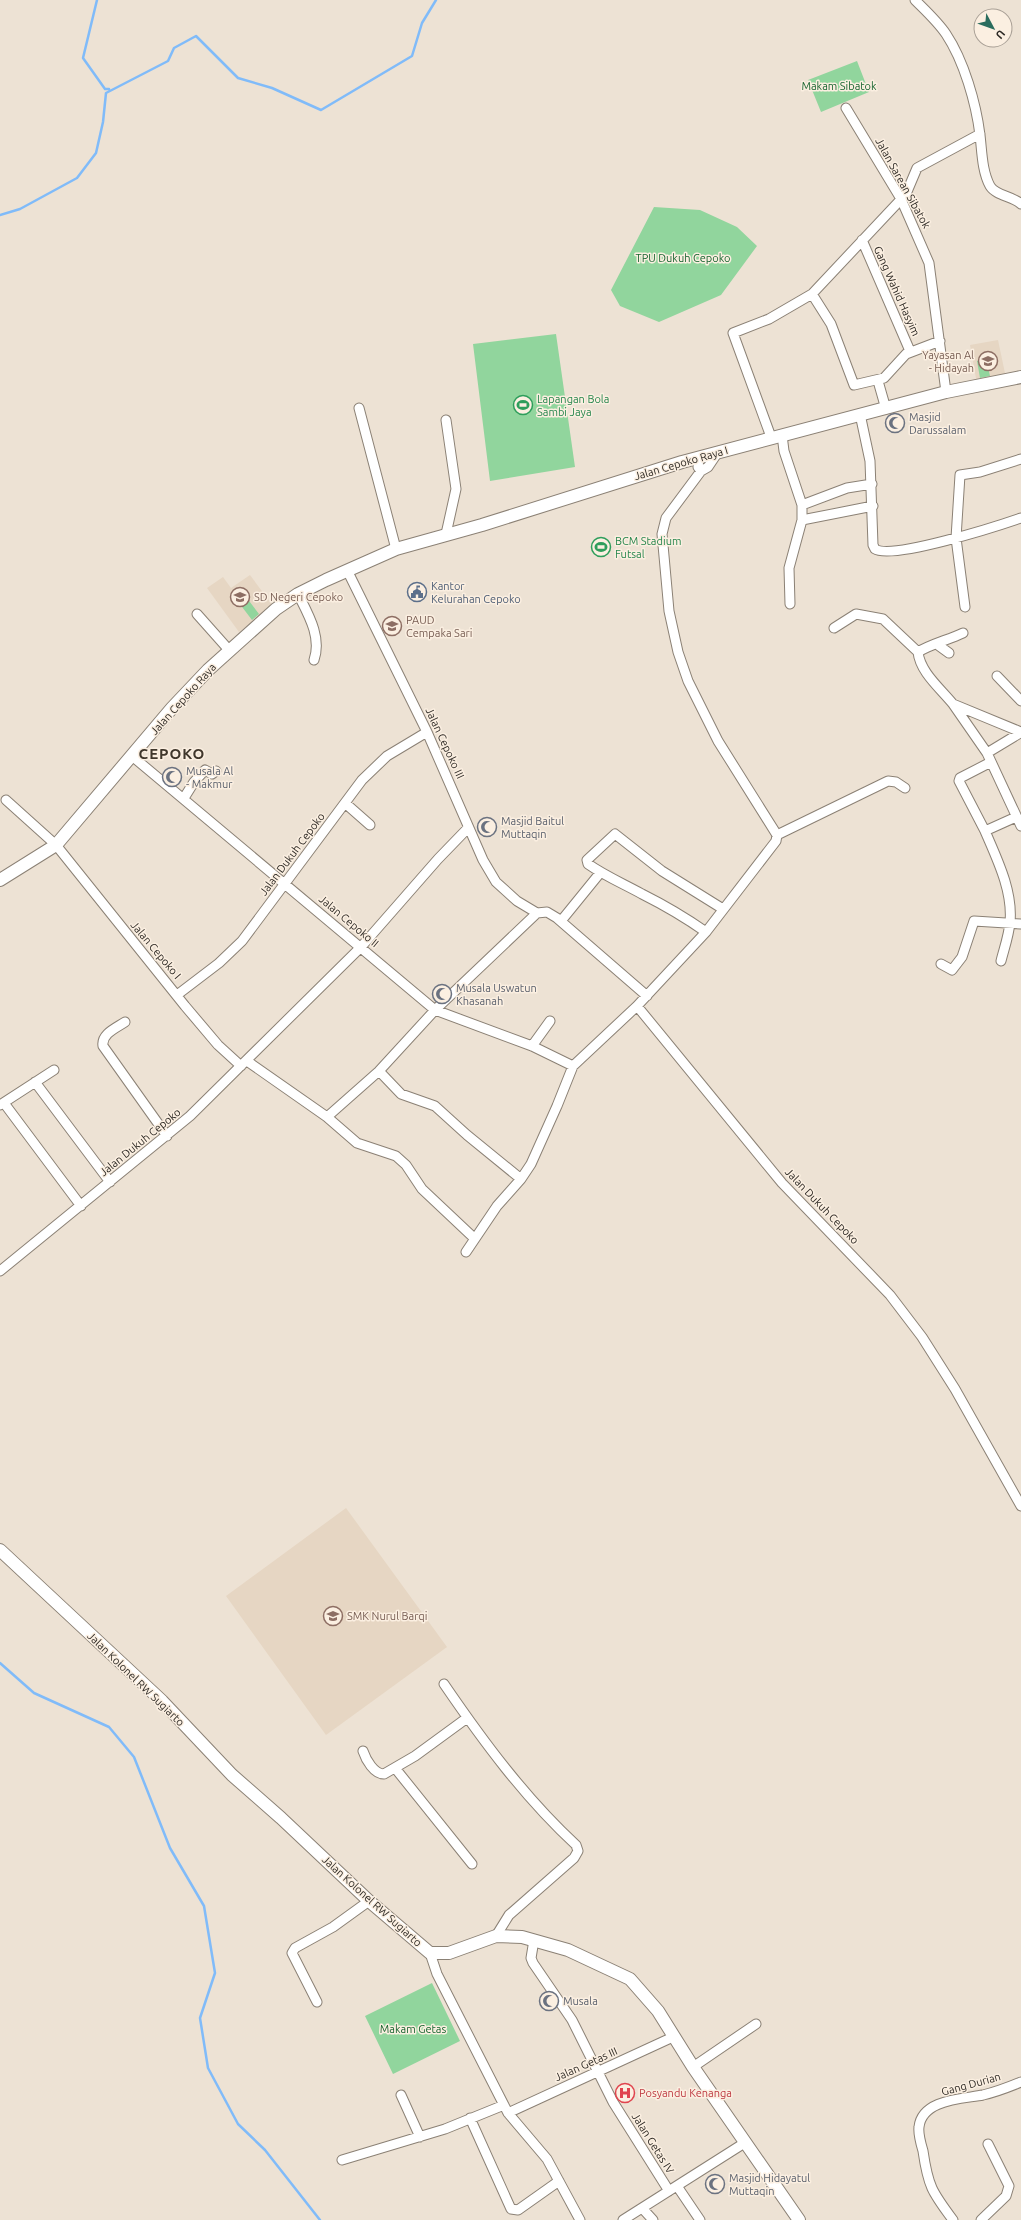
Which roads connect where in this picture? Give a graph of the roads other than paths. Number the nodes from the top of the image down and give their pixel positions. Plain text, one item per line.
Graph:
1 (915, 0) edge
2 (846, 108) dead end
3 (980, 134) junction
4 (901, 199) junction
5 (1021, 204) edge
6 (862, 240) junction
7 (812, 294) junction
8 (940, 342) junction
9 (910, 351) junction
10 (1021, 377) edge
11 (878, 381) junction
12 (946, 392) junction
13 (359, 408) dead end
14 (886, 408) junction
15 (860, 414) junction
16 (446, 420) dead end
17 (776, 436) junction
18 (718, 452) junction
19 (699, 458) junction
20 (1021, 459) edge
21 (701, 472) junction
22 (872, 484) junction
23 (802, 504) junction
24 (873, 506) junction
25 (1021, 518) edge
26 (802, 520) junction
27 (446, 534) junction
28 (956, 538) junction
29 (396, 549) junction
30 (348, 570) junction
31 (298, 594) junction
32 (790, 604) dead end
33 (965, 606) dead end
34 (197, 614) dead end
35 (834, 628) dead end
36 (963, 633) dead end
37 (938, 644) junction
38 (229, 650) junction
39 (918, 652) junction
40 (949, 653) dead end
41 (314, 660) dead end
42 (997, 676) dead end
43 (1021, 701) edge
44 (953, 704) junction
45 (427, 732) junction
46 (1021, 733) edge
47 (987, 754) junction
48 (132, 756) junction
49 (991, 762) junction
50 (216, 771) dead end
51 (905, 788) dead end
52 (184, 798) junction
53 (6, 800) dead end
54 (345, 803) junction
55 (1016, 817) junction
56 (370, 824) dead end
57 (1021, 826) edge
58 (468, 828) junction
59 (985, 831) junction
60 (777, 835) junction
61 (56, 845) junction
62 (600, 873) junction
63 (0, 880) edge
64 (284, 882) junction
65 (723, 909) junction
66 (537, 913) junction
67 (561, 921) junction
68 (1010, 922) junction
69 (1021, 924) edge
70 (706, 932) junction
71 (361, 947) junction
72 (1001, 961) dead end
73 (941, 964) dead end
74 (177, 995) junction
75 (647, 996) junction
76 (637, 1006) junction
77 (435, 1010) junction
78 (550, 1021) dead end
79 (125, 1022) dead end
80 (532, 1046) junction
81 (244, 1064) junction
82 (573, 1066) junction
83 (54, 1070) dead end
84 (379, 1071) junction
85 (36, 1082) junction
86 (2, 1104) edge
87 (327, 1117) junction
88 (167, 1136) junction
89 (521, 1179) junction
90 (110, 1182) junction
91 (81, 1206) junction
92 (474, 1238) junction
93 (466, 1252) dead end
94 (0, 1271) edge
95 (1021, 1506) edge
96 (0, 1550) edge
97 (444, 1684) dead end
98 (467, 1718) junction
99 (363, 1751) dead end
100 (396, 1768) junction
101 (472, 1864) dead end
102 (369, 1901) junction
103 (496, 1936) junction
104 (534, 1940) junction
105 (430, 1953) junction
106 (316, 2002) dead end
107 (756, 2024) dead end
108 (673, 2037) junction
109 (693, 2067) junction
110 (598, 2071) junction
111 (1021, 2082) edge
112 (401, 2095) dead end
113 (506, 2109) junction
114 (470, 2118) junction
115 (420, 2137) junction
116 (746, 2142) junction
117 (988, 2144) dead end
118 (342, 2160) dead end
119 (559, 2181) junction
120 (673, 2188) junction
121 (642, 2208) junction
122 (580, 2220) edge
123 (623, 2220) edge
124 (653, 2220) edge
125 (700, 2220) edge
126 (799, 2220) edge
127 (953, 2220) edge
128 (981, 2220) edge

1 - 3 street
2 - 4 street, Jalan Sarean Sibatok
3 - 4 street
3 - 5 street
4 - 6 street
4 - 8 street, Jalan Sarean Sibatok
6 - 7 street
6 - 9 street, Gang Wahid Hasyim
7 - 11 street
7 - 17 street
8 - 9 street
8 - 12 street, Jalan Sarean Sibatok
9 - 11 street
10 - 12 main road, Jalan Cepoko Raya I
11 - 14 street
12 - 14 main road, Jalan Cepoko Raya I
13 - 29 street
14 - 15 main road, Jalan Cepoko Raya I
15 - 17 main road, Jalan Cepoko Raya I
15 - 22 street
16 - 27 street
17 - 18 main road, Jalan Cepoko Raya I
17 - 23 street
18 - 19 main road, Jalan Cepoko Raya I
18 - 21 street
19 - 21 street
19 - 27 main road, Jalan Cepoko Raya I
20 - 28 street
21 - 60 street
22 - 23 street
22 - 24 street
23 - 26 street
24 - 26 street
24 - 28 street
25 - 28 street
26 - 32 street
27 - 29 main road, Jalan Cepoko Raya I
28 - 33 street
29 - 30 main road, Jalan Cepoko Raya I
30 - 31 main road, Jalan Cepoko Raya
30 - 45 street, Jalan Cepoko III
31 - 38 main road, Jalan Cepoko Raya
31 - 41 street
34 - 38 street
35 - 39 street
36 - 37 street
37 - 39 street
37 - 40 street
38 - 48 main road, Jalan Cepoko Raya
39 - 44 street
42 - 43 street
44 - 46 street
44 - 47 street
45 - 54 street, Jalan Dukuh Cepoko
45 - 58 street, Jalan Cepoko III
46 - 47 street
47 - 49 street
48 - 52 street, Jalan Cepoko II
48 - 61 main road, Jalan Cepoko Raya
49 - 55 street
49 - 59 street
50 - 52 street
51 - 60 street
52 - 64 street, Jalan Cepoko II
53 - 61 street
54 - 56 street
54 - 64 street, Jalan Dukuh Cepoko
55 - 57 street
55 - 59 street
58 - 66 street, Jalan Cepoko III
58 - 71 street, Jalan Dukuh Cepoko
59 - 68 street
60 - 65 street
61 - 63 main road, Jalan Cepoko Raya
61 - 74 street, Jalan Cepoko I
62 - 65 street
62 - 67 street
62 - 70 street
64 - 71 street, Jalan Cepoko II
64 - 74 street, Jalan Dukuh Cepoko
65 - 70 street
66 - 67 street, Jalan Cepoko III
66 - 77 street
67 - 75 street, Jalan Cepoko III
68 - 69 street
68 - 72 street
68 - 73 street
70 - 75 street
71 - 77 street, Jalan Cepoko II
71 - 81 street, Jalan Dukuh Cepoko
74 - 81 street, Jalan Cepoko I
75 - 76 street
76 - 82 street
76 - 95 street, Jalan Dukuh Cepoko
77 - 80 street, Jalan Cepoko II
77 - 84 street
78 - 80 street
79 - 88 street
80 - 82 street, Jalan Cepoko II
81 - 87 street
81 - 88 street, Jalan Dukuh Cepoko
82 - 89 street
83 - 85 street
84 - 87 street
84 - 89 street
85 - 86 street
85 - 90 street
86 - 91 street
87 - 92 street
88 - 90 street, Jalan Dukuh Cepoko
89 - 92 street
90 - 91 street, Jalan Dukuh Cepoko
91 - 94 street, Jalan Dukuh Cepoko
92 - 93 street
96 - 102 main road, Jalan Kolonel RW Sugiarto
97 - 98 street
98 - 100 street
98 - 103 street
99 - 100 street
100 - 101 street
102 - 105 main road, Jalan Kolonel RW Sugiarto
102 - 106 street
103 - 104 main road, Jalan Kolonel RW Sugiarto
103 - 105 main road, Jalan Kolonel RW Sugiarto
104 - 108 main road, Jalan Kolonel RW Sugiarto
104 - 110 street, Jalan Getas IV
105 - 113 street
107 - 109 street
108 - 109 main road, Jalan Kolonel RW Sugiarto
108 - 110 street, Jalan Getas III
109 - 116 main road, Jalan Kolonel RW Sugiarto
110 - 113 street, Jalan Getas III
110 - 120 street, Jalan Getas IV
111 - 127 street, Gang Durian
112 - 115 street
113 - 114 street, Jalan Getas III
113 - 119 street
114 - 115 street, Jalan Getas III
114 - 119 street
115 - 118 street, Jalan Getas III
116 - 120 street
116 - 126 main road, Jalan Kolonel RW Sugiarto
117 - 128 street
119 - 122 street
120 - 121 street
120 - 125 street, Jalan Getas IV
121 - 123 street
121 - 124 street

